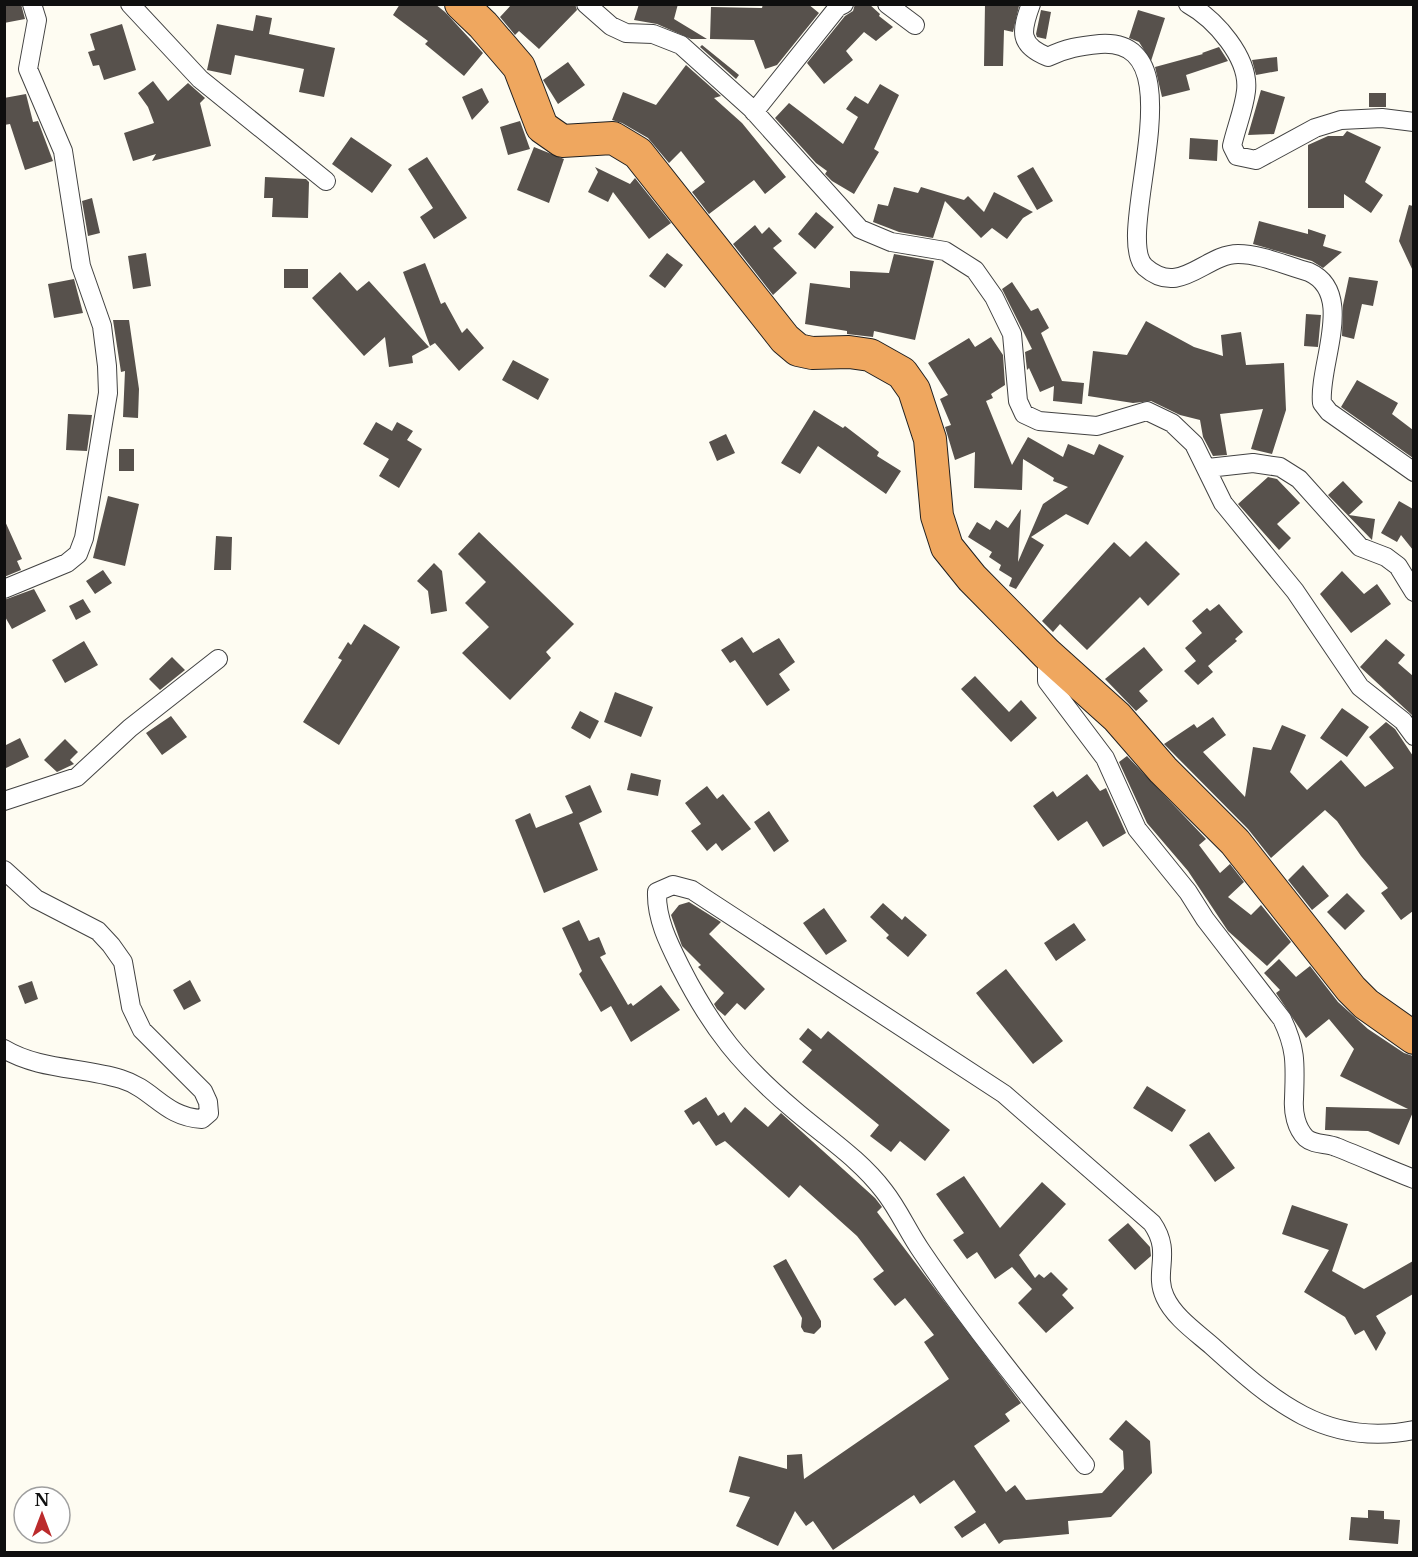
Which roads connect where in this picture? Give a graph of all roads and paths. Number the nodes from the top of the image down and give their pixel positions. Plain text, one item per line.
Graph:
1 (32, 4) edge
2 (130, 4) edge
3 (460, 4) edge
4 (586, 4) edge
5 (844, 4) edge
6 (887, 4) edge
7 (1031, 4) edge
8 (1188, 4) edge
9 (915, 25) dead end
10 (754, 112) junction
11 (1413, 122) edge
12 (326, 181) dead end
13 (1208, 468) junction
14 (1413, 472) edge
15 (4, 589) edge
16 (1413, 592) edge
17 (1047, 654) junction
18 (218, 659) dead end
19 (1413, 736) edge
20 (4, 801) edge
21 (4, 870) edge
22 (1413, 1038) edge
23 (4, 1049) edge
24 (1413, 1179) edge
25 (1413, 1430) edge
26 (1085, 1465) dead end

1 - 15 street
2 - 12 street
3 - 17 highway
4 - 10 street
5 - 10 street
6 - 9 street
7 - 14 street
8 - 11 street
10 - 13 street
13 - 16 street
13 - 19 street
17 - 22 highway
17 - 24 street
18 - 20 street
21 - 23 street
25 - 26 street

